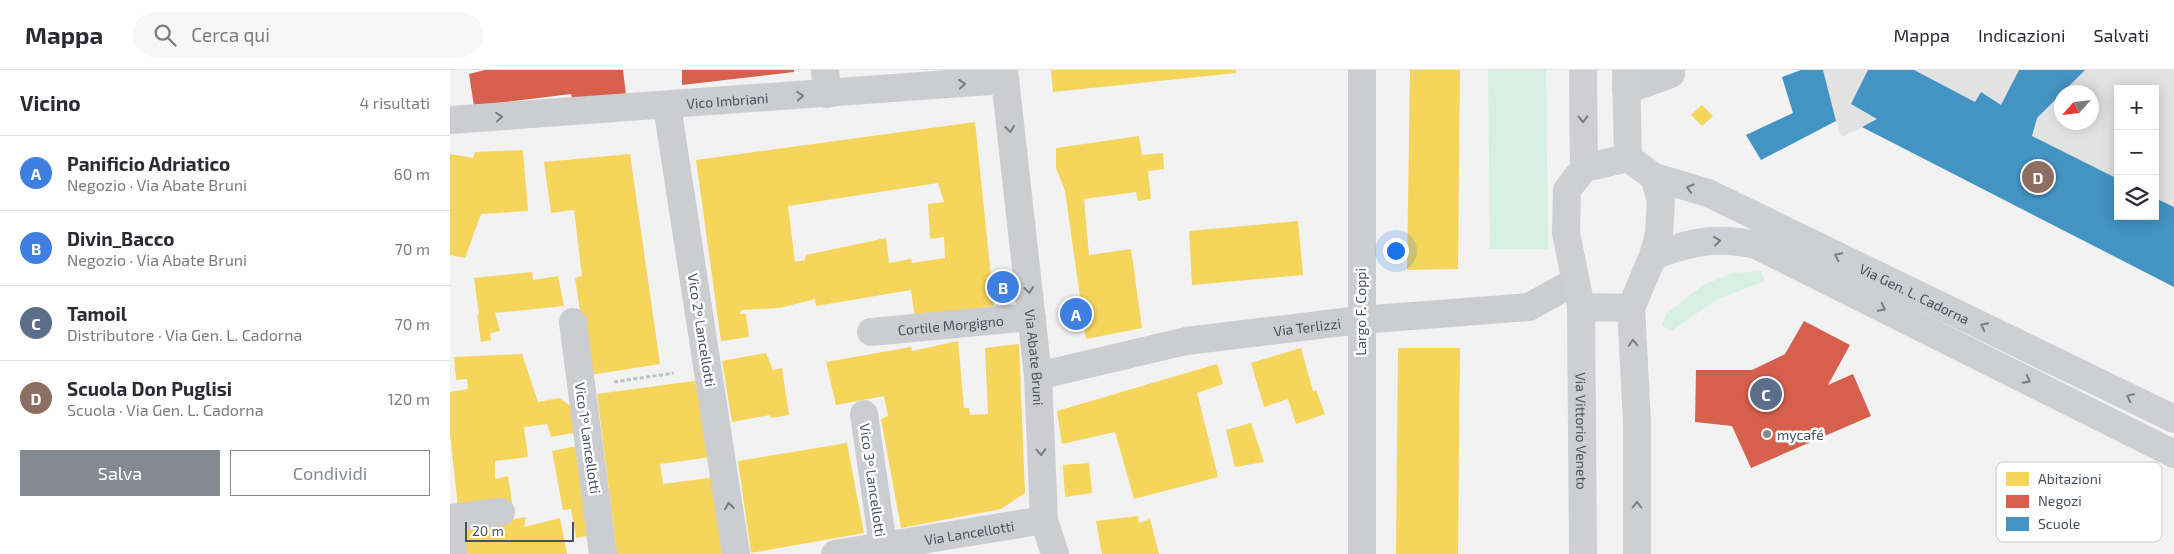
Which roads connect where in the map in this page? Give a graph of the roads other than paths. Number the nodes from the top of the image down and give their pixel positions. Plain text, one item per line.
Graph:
1 (1362, 70) edge
2 (1583, 70) edge
3 (1671, 70) edge
4 (1004, 75) edge
5 (1626, 80) edge
6 (826, 82) edge
7 (667, 106) junction
8 (450, 120) edge
9 (1628, 158) junction
10 (1584, 168) junction
11 (1654, 177) junction
12 (1653, 256) junction
13 (1578, 295) junction
14 (1631, 308) junction
15 (1032, 317) junction
16 (1360, 320) junction
17 (573, 322) dead end
18 (871, 332) dead end
19 (1038, 376) junction
20 (864, 414) dead end
21 (2174, 418) edge
22 (2174, 454) edge
23 (502, 512) dead end
24 (450, 518) edge
25 (1044, 520) junction
26 (883, 546) junction
27 (1580, 548) edge
28 (453, 554) edge
29 (604, 554) edge
30 (736, 554) edge
31 (835, 554) edge
32 (1055, 554) edge
33 (1362, 554) edge
34 (1637, 554) edge

1 - 16 street, Largo F. Coppi
2 -> 10 main road
3 - 5 street
6 -> 4 street, Vico Imbriani
4 -> 15 street, Via Abate Bruni
5 - 9 main road
7 -> 6 street, Vico Imbriani
8 -> 7 street, Vico Imbriani
30 -> 7 street, Vico 2º Lancellotti
9 - 10 main road
9 - 11 main road
10 - 13 main road
11 - 12 main road
21 -> 11 main road, Via Gen. L. Cadorna
12 - 14 main road
12 -> 22 main road, Via Gen. L. Cadorna
13 - 14 main road
13 - 16 street, Via Terlizzi
13 - 27 main road, Via Vittorio Veneto
34 -> 14 main road
15 - 18 street, Cortile Morgigno
15 - 19 street, Via Abate Bruni
16 - 19 street, Via Terlizzi
16 - 33 street, Largo F. Coppi
17 - 29 street, Vico 1º Lancellotti
19 -> 25 street, Via Abate Bruni
20 - 26 street, Vico 3º Lancellotti
23 - 24 street
24 - 28 street
25 - 26 street, Via Lancellotti
25 - 32 street, Via Abate Bruni
26 - 31 street, Via Lancellotti

